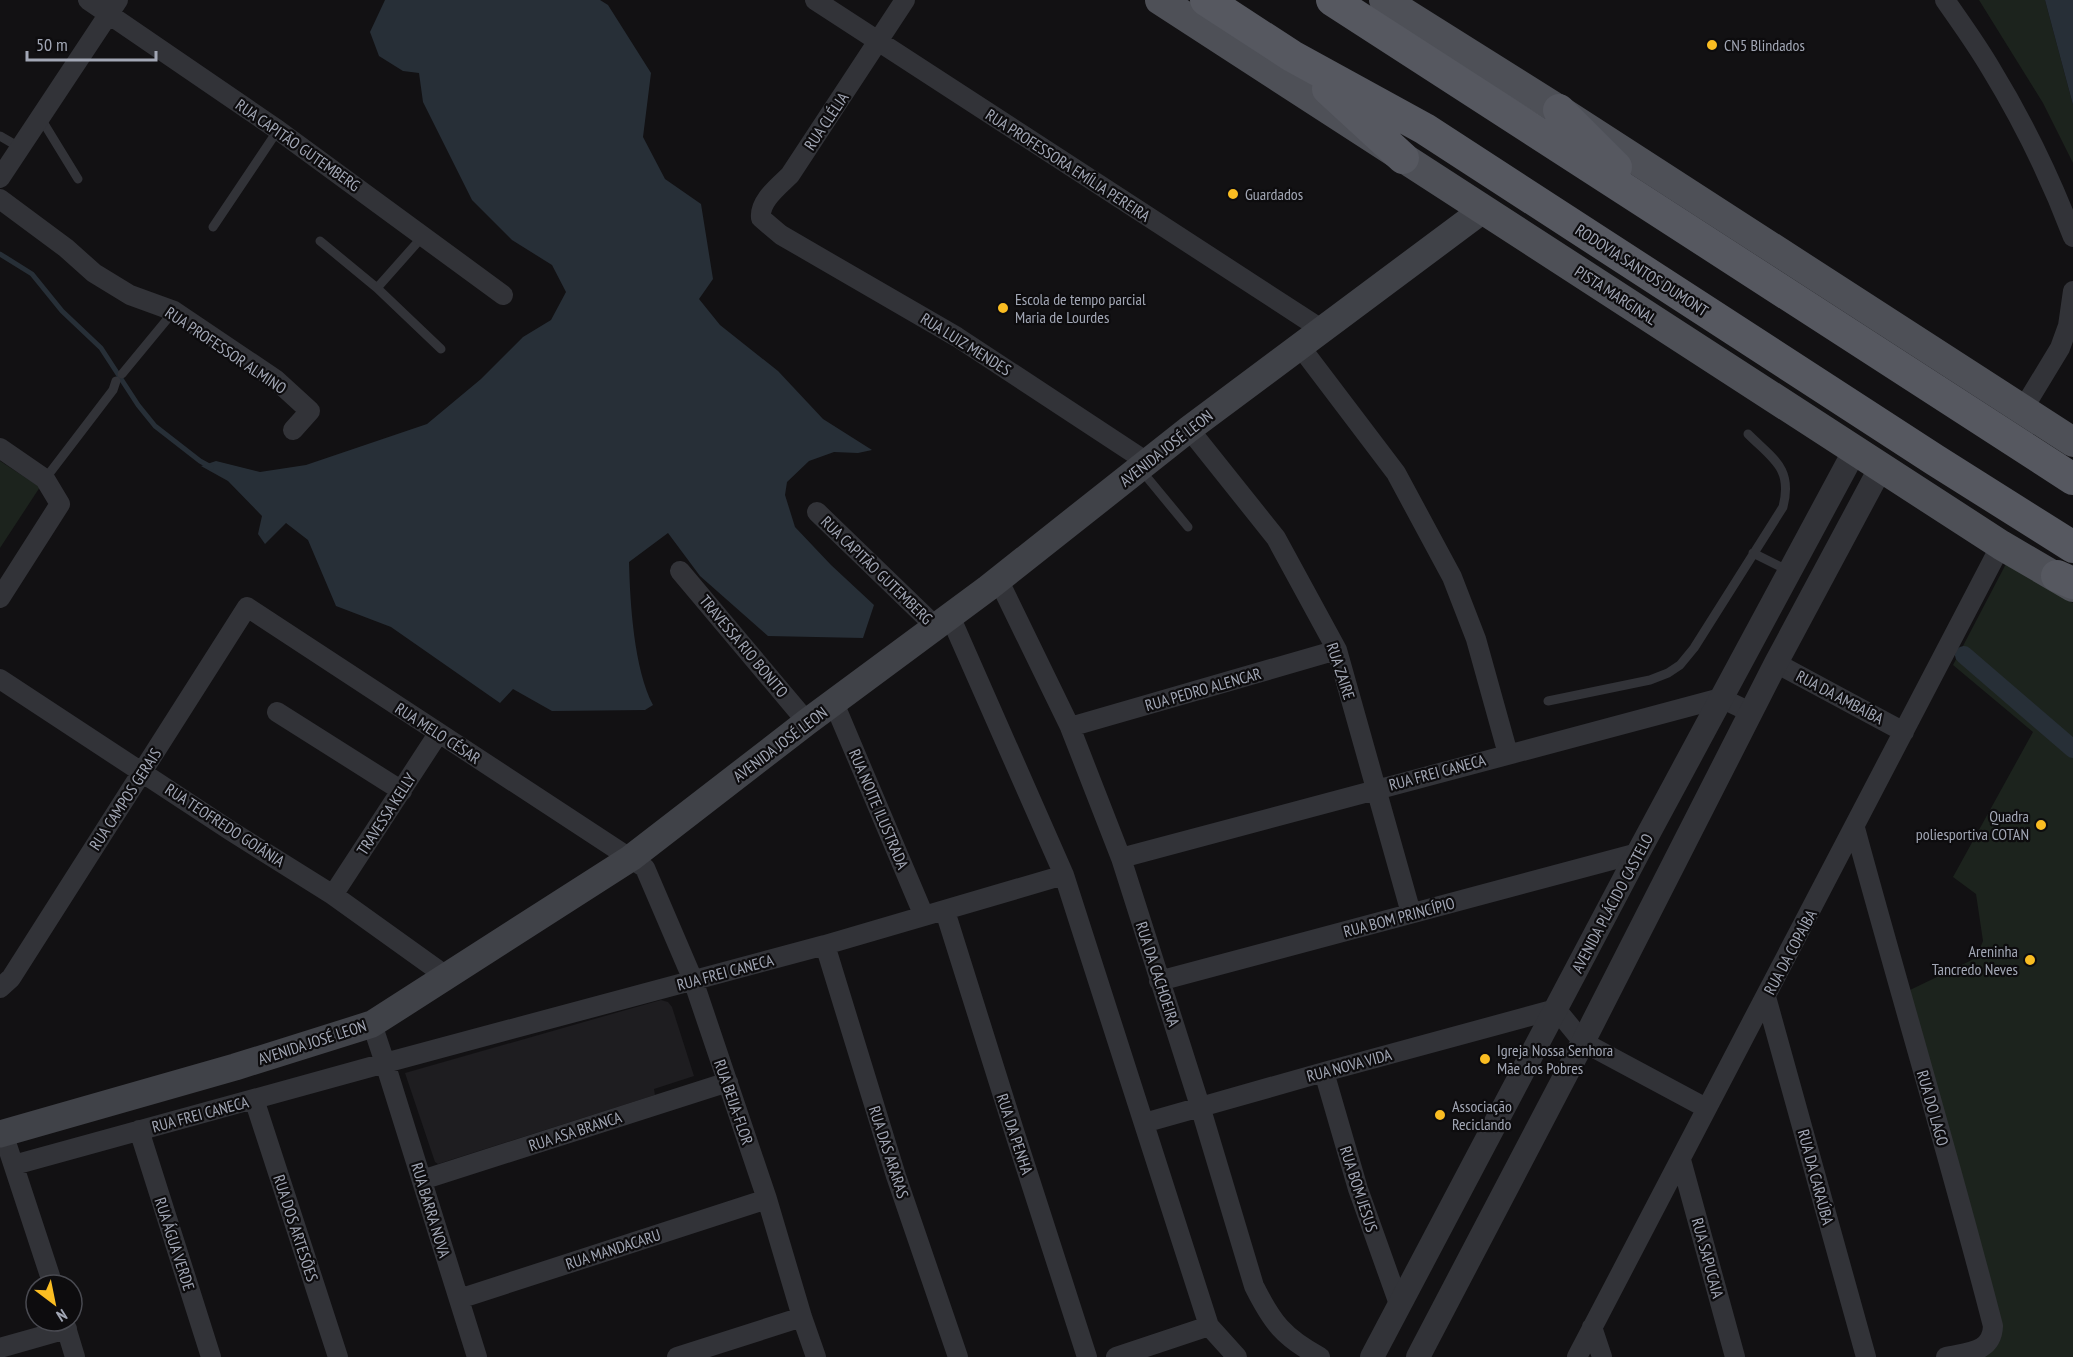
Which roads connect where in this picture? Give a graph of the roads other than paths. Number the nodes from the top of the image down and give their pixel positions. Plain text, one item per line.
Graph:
1 (88, 0) edge
2 (815, 0) edge
3 (905, 0) edge
4 (1160, 0) edge
5 (1206, 0) edge
6 (1332, 0) edge
7 (1384, 0) edge
8 (1946, 0) edge
9 (114, 7) edge
10 (879, 42) junction
11 (1292, 56) junction
12 (1559, 110) junction
13 (40, 117) junction
14 (278, 130) junction
15 (0, 136) edge
16 (19, 147) junction
17 (1403, 158) junction
18 (0, 178) edge
19 (78, 179) dead end
20 (0, 199) edge
21 (1656, 208) junction
22 (1484, 209) junction
23 (213, 226) dead end
24 (424, 235) junction
25 (781, 235) joint
26 (2073, 237) edge
27 (320, 241) dead end
28 (377, 288) junction
29 (2073, 291) edge
30 (503, 295) dead end
31 (174, 311) junction
32 (1321, 329) junction
33 (1299, 345) junction
34 (441, 349) dead end
35 (2023, 409) junction
36 (1189, 429) junction
37 (293, 430) dead end
38 (1748, 434) dead end
39 (2073, 442) edge
40 (0, 448) edge
41 (1855, 450) junction
42 (1143, 465) junction
43 (1881, 467) junction
44 (45, 479) junction
45 (2073, 479) edge
46 (817, 512) dead end
47 (1188, 527) dead end
48 (2001, 545) junction
49 (2073, 547) edge
50 (1753, 553) junction
51 (680, 571) dead end
52 (1788, 571) junction
53 (2068, 582) edge
54 (993, 584) junction
55 (0, 598) edge
56 (247, 607) joint
57 (950, 617) junction
58 (1337, 650) junction
59 (1776, 663) junction
60 (0, 680) edge
61 (1721, 698) junction
62 (1548, 701) dead end
63 (834, 703) junction
64 (277, 712) dead end
65 (1752, 713) junction
66 (807, 722) junction
67 (1070, 727) junction
68 (1904, 732) junction
69 (438, 734) junction
70 (1508, 754) junction
71 (143, 772) junction
72 (1377, 789) junction
73 (402, 791) junction
74 (1855, 828) junction
75 (1638, 853) junction
76 (631, 858) junction
77 (1121, 858) junction
78 (1064, 875) junction
79 (333, 895) junction
80 (945, 910) junction
81 (1411, 913) junction
82 (924, 916) junction
83 (825, 945) junction
84 (446, 976) junction
85 (693, 980) junction
86 (1160, 981) junction
87 (0, 988) edge
88 (1766, 997) junction
89 (1556, 1010) junction
90 (372, 1024) junction
91 (1583, 1042) junction
92 (385, 1063) junction
93 (1324, 1072) junction
94 (728, 1082) junction
95 (254, 1099) junction
96 (1191, 1108) junction
97 (1706, 1108) junction
98 (1147, 1122) junction
99 (139, 1130) junction
100 (1, 1133) edge
101 (1681, 1160) junction
102 (14, 1165) junction
103 (422, 1180) junction
104 (767, 1199) junction
105 (49, 1273) edge
106 (459, 1299) junction
107 (1399, 1304) junction
108 (802, 1317) junction
109 (1209, 1326) junction
110 (1592, 1327) junction
111 (43, 1333) edge
112 (68, 1333) edge
113 (0, 1348) edge
114 (75, 1357) edge
115 (211, 1357) edge
116 (338, 1357) edge
117 (477, 1357) edge
118 (677, 1357) edge
119 (816, 1357) edge
120 (958, 1357) edge
121 (1088, 1357) edge
122 (1116, 1357) edge
123 (1237, 1357) edge
124 (1320, 1357) edge
125 (1372, 1357) edge
126 (1418, 1357) edge
127 (1576, 1357) edge
128 (1602, 1357) edge
129 (1735, 1357) edge
130 (1866, 1357) edge
131 (1946, 1357) edge

1 - 9 street, RUA CAPITÃO GUTEMBERG
2 - 10 street, RUA PROFESSORA EMÍLIA PEREIRA
3 - 10 street, RUA CLÉLIA
4 - 17 main road, PISTA MARGINAL
5 - 11 highway, RODOVIA SANTOS DUMONT
6 - 21 highway
7 - 12 main road
8 - 26 street
9 - 13 street
9 - 14 street, RUA CAPITÃO GUTEMBERG
10 - 25 street, RUA CLÉLIA
10 - 32 street, RUA PROFESSORA EMÍLIA PEREIRA
11 - 17 highway
11 - 49 highway, RODOVIA SANTOS DUMONT
12 - 21 highway
12 - 35 main road
13 - 16 street
13 - 19 lane
14 - 23 lane
14 - 24 street, RUA CAPITÃO GUTEMBERG
15 - 16 lane
16 - 18 street
17 - 22 main road, PISTA MARGINAL
20 - 31 street, RUA PROFESSOR ALMINO
21 - 45 highway
22 - 32 main road, AVENIDA JOSÉ LEON
22 - 41 main road, PISTA MARGINAL
24 - 28 lane
24 - 30 street, RUA CAPITÃO GUTEMBERG
25 - 42 street, RUA LUIZ MENDES
27 - 28 lane
28 - 34 lane
29 - 35 street
31 - 37 street, RUA PROFESSOR ALMINO
31 - 44 lane
32 - 33 main road, AVENIDA JOSÉ LEON
33 - 36 main road, AVENIDA JOSÉ LEON
33 - 70 street
35 - 39 main road
36 - 42 main road, AVENIDA JOSÉ LEON
36 - 58 street, RUA ZAIRE
38 - 50 lane
40 - 44 street
41 - 43 main road, PISTA MARGINAL
41 - 52 street, AVENIDA PLÁCIDO CASTELO
42 - 47 lane
42 - 54 main road, AVENIDA JOSÉ LEON
43 - 48 main road, PISTA MARGINAL
43 - 59 street
44 - 55 street
46 - 57 street, RUA CAPITÃO GUTEMBERG
48 - 53 main road, PISTA MARGINAL
48 - 68 street, RUA DA COPAÍBA
50 - 52 lane
50 - 62 lane
51 - 66 street, TRAVESSA RIO BONITO
52 - 61 street, AVENIDA PLÁCIDO CASTELO
54 - 57 main road, AVENIDA JOSÉ LEON
54 - 67 street, RUA DA CACHOEIRA
56 - 69 street, RUA MELO CÉSAR
56 - 71 street, RUA CAMPOS GERAIS
57 - 63 main road, AVENIDA JOSÉ LEON
57 - 78 street
58 - 67 street, RUA PEDRO ALENCAR
58 - 72 street, RUA ZAIRE
59 - 65 street
59 - 68 street, RUA DA AMBAÍBA
60 - 71 street, RUA TEOFREDO GOIÂNIA
61 - 65 street
61 - 70 street, RUA FREI CANECA
61 - 75 street, AVENIDA PLÁCIDO CASTELO
63 - 66 main road, AVENIDA JOSÉ LEON
63 - 82 street, RUA NOITE ILUSTRADA
64 - 73 street
65 - 91 street
66 - 76 main road, AVENIDA JOSÉ LEON
67 - 77 street, RUA DA CACHOEIRA
68 - 74 street, RUA DA COPAÍBA
69 - 73 street, TRAVESSA KELLY
69 - 76 street, RUA MELO CÉSAR
70 - 72 street, RUA FREI CANECA
71 - 79 street, RUA TEOFREDO GOIÂNIA
71 - 87 street, RUA CAMPOS GERAIS
72 - 77 street, RUA FREI CANECA
72 - 81 street, RUA ZAIRE
73 - 79 street, TRAVESSA KELLY
74 - 88 street, RUA DA COPAÍBA
74 - 131 street, RUA DO LAGO
75 - 81 street, RUA BOM PRINCÍPIO
75 - 89 street, AVENIDA PLÁCIDO CASTELO
76 - 84 main road, AVENIDA JOSÉ LEON
76 - 85 street, RUA BEIJA-FLOR
77 - 86 street, RUA DA CACHOEIRA
78 - 80 street, RUA FREI CANECA
78 - 98 street
79 - 84 street, RUA TEOFREDO GOIÂNIA
80 - 82 street, RUA FREI CANECA
80 - 121 street, RUA DA PENHA
81 - 86 street, RUA BOM PRINCÍPIO
82 - 83 street, RUA FREI CANECA
83 - 85 street, RUA FREI CANECA
83 - 120 street, RUA DAS ARARAS
84 - 90 main road, AVENIDA JOSÉ LEON
85 - 92 street, RUA FREI CANECA
85 - 94 street, RUA BEIJA-FLOR
86 - 96 street, RUA DA CACHOEIRA
88 - 97 street, RUA DA COPAÍBA
88 - 130 street, RUA DA CARAÚBA
89 - 91 street
89 - 93 street, RUA NOVA VIDA
89 - 107 street, AVENIDA PLÁCIDO CASTELO
90 - 92 street
90 - 100 main road, AVENIDA JOSÉ LEON
91 - 97 street
91 - 126 street
92 - 95 street, RUA FREI CANECA
92 - 103 street, RUA BARRA NOVA
93 - 96 street, RUA NOVA VIDA
93 - 107 street, RUA BOM JESUS
94 - 103 street, RUA ASA BRANCA
94 - 104 street, RUA BEIJA-FLOR
95 - 99 street, RUA FREI CANECA
95 - 116 street, RUA DOS ARTESÕES
96 - 98 street, RUA NOVA VIDA
96 - 124 street, RUA DA CACHOEIRA
97 - 101 street, RUA DA COPAÍBA
98 - 109 street
99 - 102 street, RUA FREI CANECA
99 - 115 street, RUA ÁGUA VERDE
100 - 102 street
101 - 110 street, RUA DA COPAÍBA
101 - 129 street, RUA SAPUCAIA
102 - 105 street
103 - 106 street, RUA BARRA NOVA
104 - 106 street, RUA MANDACARU
104 - 108 street, RUA BEIJA-FLOR
106 - 117 street, RUA BARRA NOVA
107 - 125 street, AVENIDA PLÁCIDO CASTELO
108 - 118 street
108 - 119 street, RUA BEIJA-FLOR
109 - 122 street
109 - 123 street
110 - 127 street, RUA DA COPAÍBA
110 - 128 street
111 - 113 street
112 - 114 street

